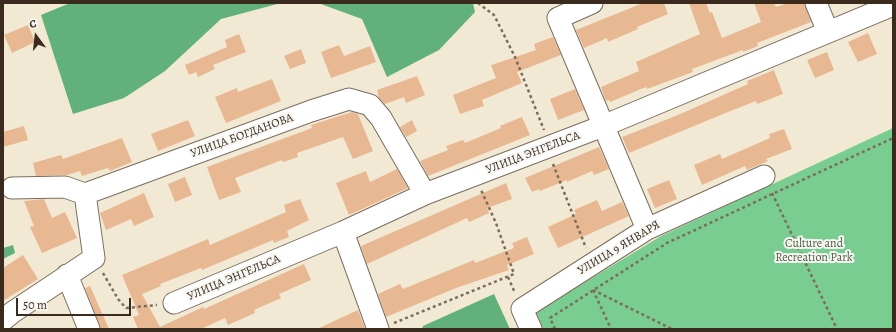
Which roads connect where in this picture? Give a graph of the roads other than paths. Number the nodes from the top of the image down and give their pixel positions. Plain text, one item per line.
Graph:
1 (592, 3) edge
2 (816, 3) edge
3 (893, 5) edge
4 (828, 32) junction
5 (603, 126) junction
6 (768, 185) road end
7 (12, 188) dead end
8 (85, 194) junction
9 (425, 194) junction
10 (647, 229) junction
11 (343, 232) junction
12 (67, 275) junction
13 (174, 303) road end
14 (3, 320) edge
15 (382, 327) edge
16 (89, 329) edge
17 (531, 329) edge

1 - 5 street
2 - 4 street
3 - 4 street, УЛИЦА ЭНГЕЛЬСА
4 - 5 street, УЛИЦА ЭНГЕЛЬСА
5 - 9 street, УЛИЦА ЭНГЕЛЬСА
5 - 10 street
6 - 10 street, УЛИЦА 9 ЯНВАРЯ
7 - 8 street
8 - 9 street, УЛИЦА БОГДАНОВА
8 - 12 street
9 - 11 street, УЛИЦА ЭНГЕЛЬСА
10 - 17 street, УЛИЦА 9 ЯНВАРЯ
11 - 13 street, УЛИЦА ЭНГЕЛЬСА
11 - 15 street
12 - 14 street
12 - 16 street

